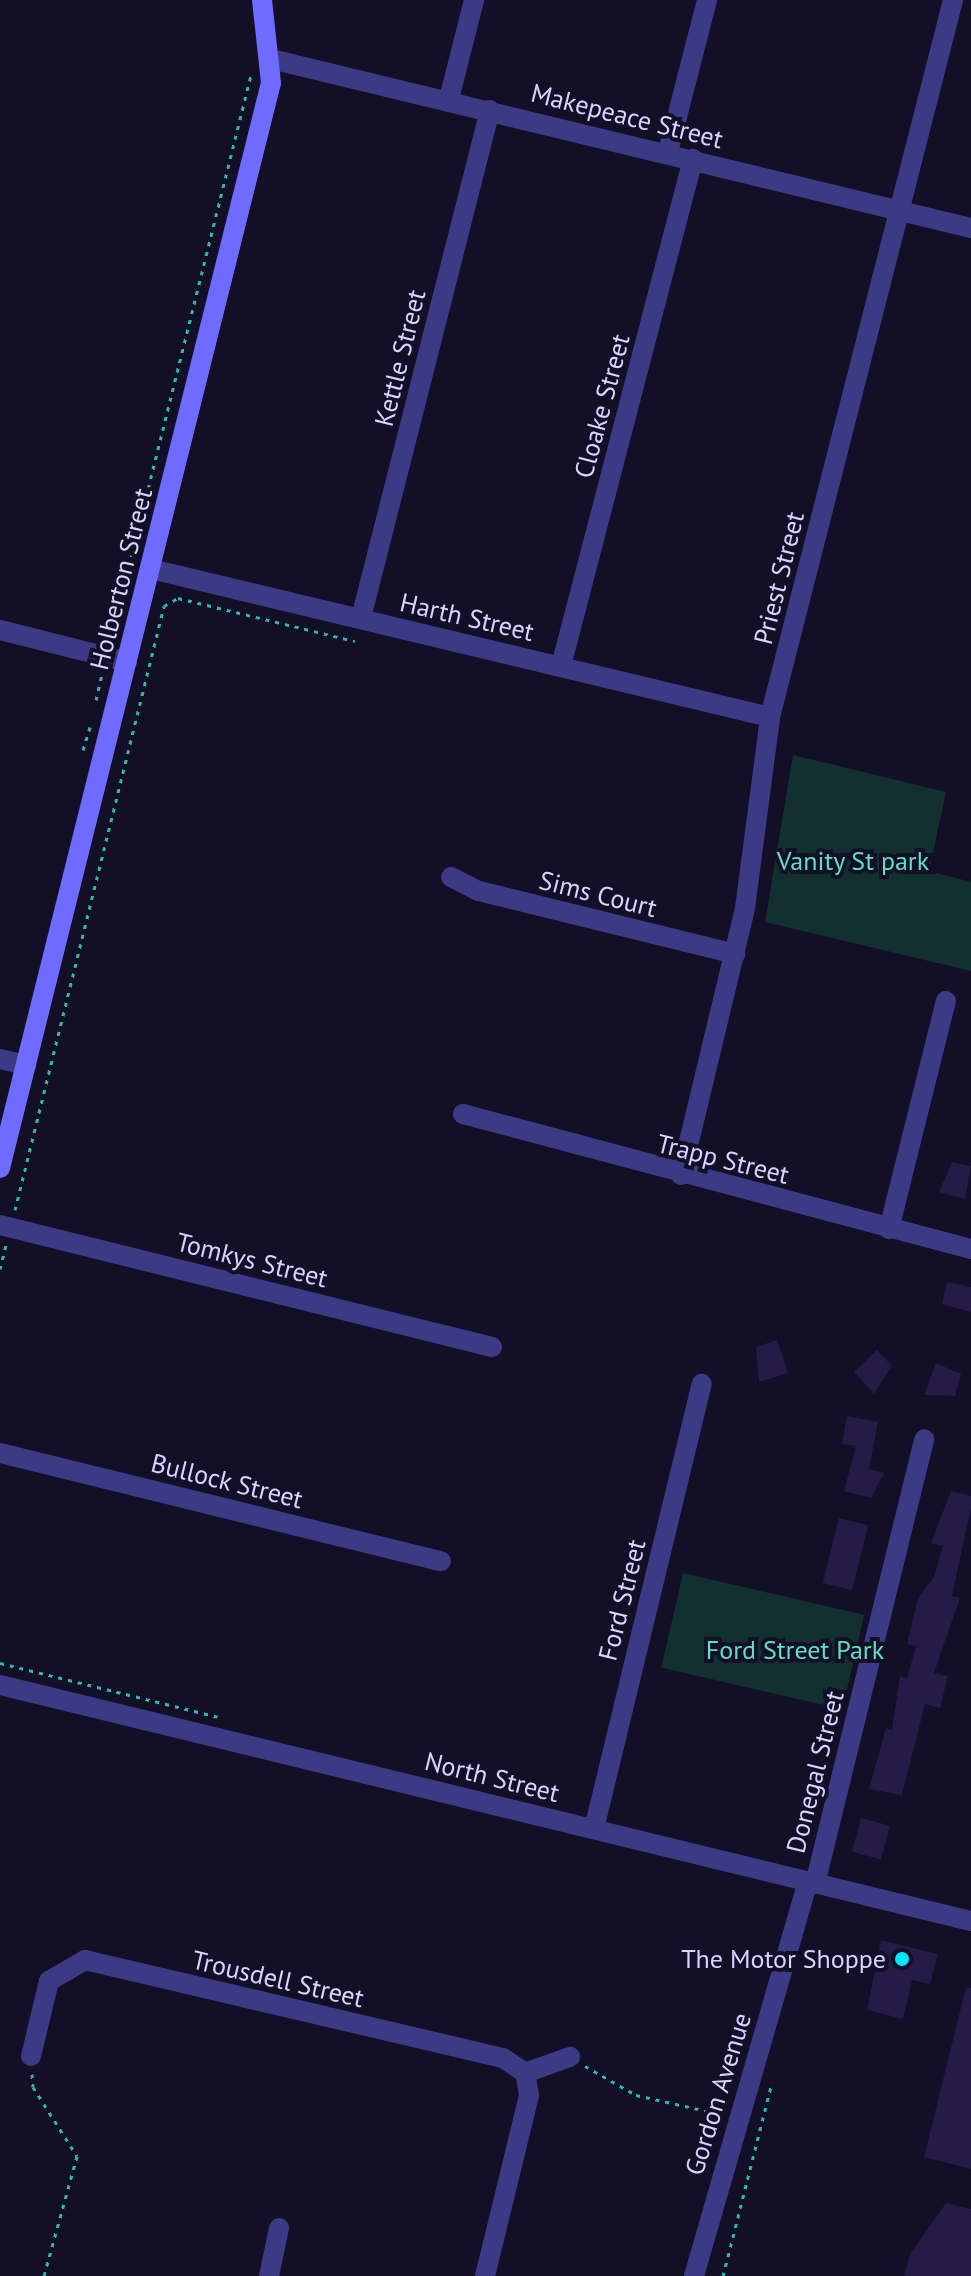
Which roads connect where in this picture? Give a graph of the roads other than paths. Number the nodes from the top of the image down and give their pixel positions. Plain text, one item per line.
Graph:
1 (262, 0) edge
2 (474, 0) edge
3 (707, 0) edge
4 (953, 0) edge
5 (271, 59) junction
6 (449, 99) junction
7 (490, 110) junction
8 (668, 152) junction
9 (693, 159) junction
10 (901, 211) junction
11 (971, 228) edge
12 (151, 569) junction
13 (361, 618) junction
14 (0, 630) edge
15 (127, 662) junction
16 (561, 666) junction
17 (770, 717) junction
18 (451, 877) dead end
19 (735, 954) junction
20 (946, 1001) dead end
21 (0, 1059) edge
22 (26, 1065) junction
23 (463, 1114) dead end
24 (0, 1168) edge
25 (681, 1175) junction
26 (5, 1226) edge
27 (889, 1229) junction
28 (971, 1249) edge
29 (492, 1347) dead end
30 (702, 1384) dead end
31 (924, 1439) dead end
32 (0, 1453) edge
33 (441, 1561) dead end
34 (0, 1685) edge
35 (594, 1829) junction
36 (811, 1883) junction
37 (971, 1921) edge
38 (31, 2056) road end
39 (570, 2057) road end
40 (525, 2073) junction
41 (279, 2228) dead end
42 (269, 2276) edge
43 (485, 2276) edge
44 (694, 2276) edge

1 - 5 main road, Holberton Street
2 - 6 street
3 - 8 street
4 - 10 street, Priest Street
5 - 6 street, Makepeace Street
5 - 12 main road, Holberton Street
6 - 7 street, Makepeace Street
7 - 8 street, Makepeace Street
7 - 13 street, Kettle Street
8 - 9 street, Makepeace Street
9 - 10 street, Makepeace Street
9 - 16 street, Cloake Street
10 - 11 street, Makepeace Street
10 - 17 street, Priest Street
12 - 13 street, Harth Street
12 - 15 main road, Holberton Street
13 - 16 street, Harth Street
14 - 15 street
15 - 22 main road, Holberton Street
16 - 17 street, Harth Street
17 - 19 street, Priest Street
18 - 19 street, Sims Court
19 - 25 street, Priest Street
20 - 27 street
21 - 22 street
22 - 24 main road, Holberton Street
23 - 25 street, Trapp Street
25 - 27 street, Trapp Street
26 - 29 street, Tomkys Street
27 - 28 street, Trapp Street
30 - 35 street, Ford Street
31 - 36 street, Donegal Street
32 - 33 street, Bullock Street
34 - 35 street, North Street
35 - 36 street, North Street
36 - 37 street, North Street
36 - 44 street, Gordon Avenue
38 - 40 street, Trousdell Street
39 - 40 street
40 - 43 street
41 - 42 street

